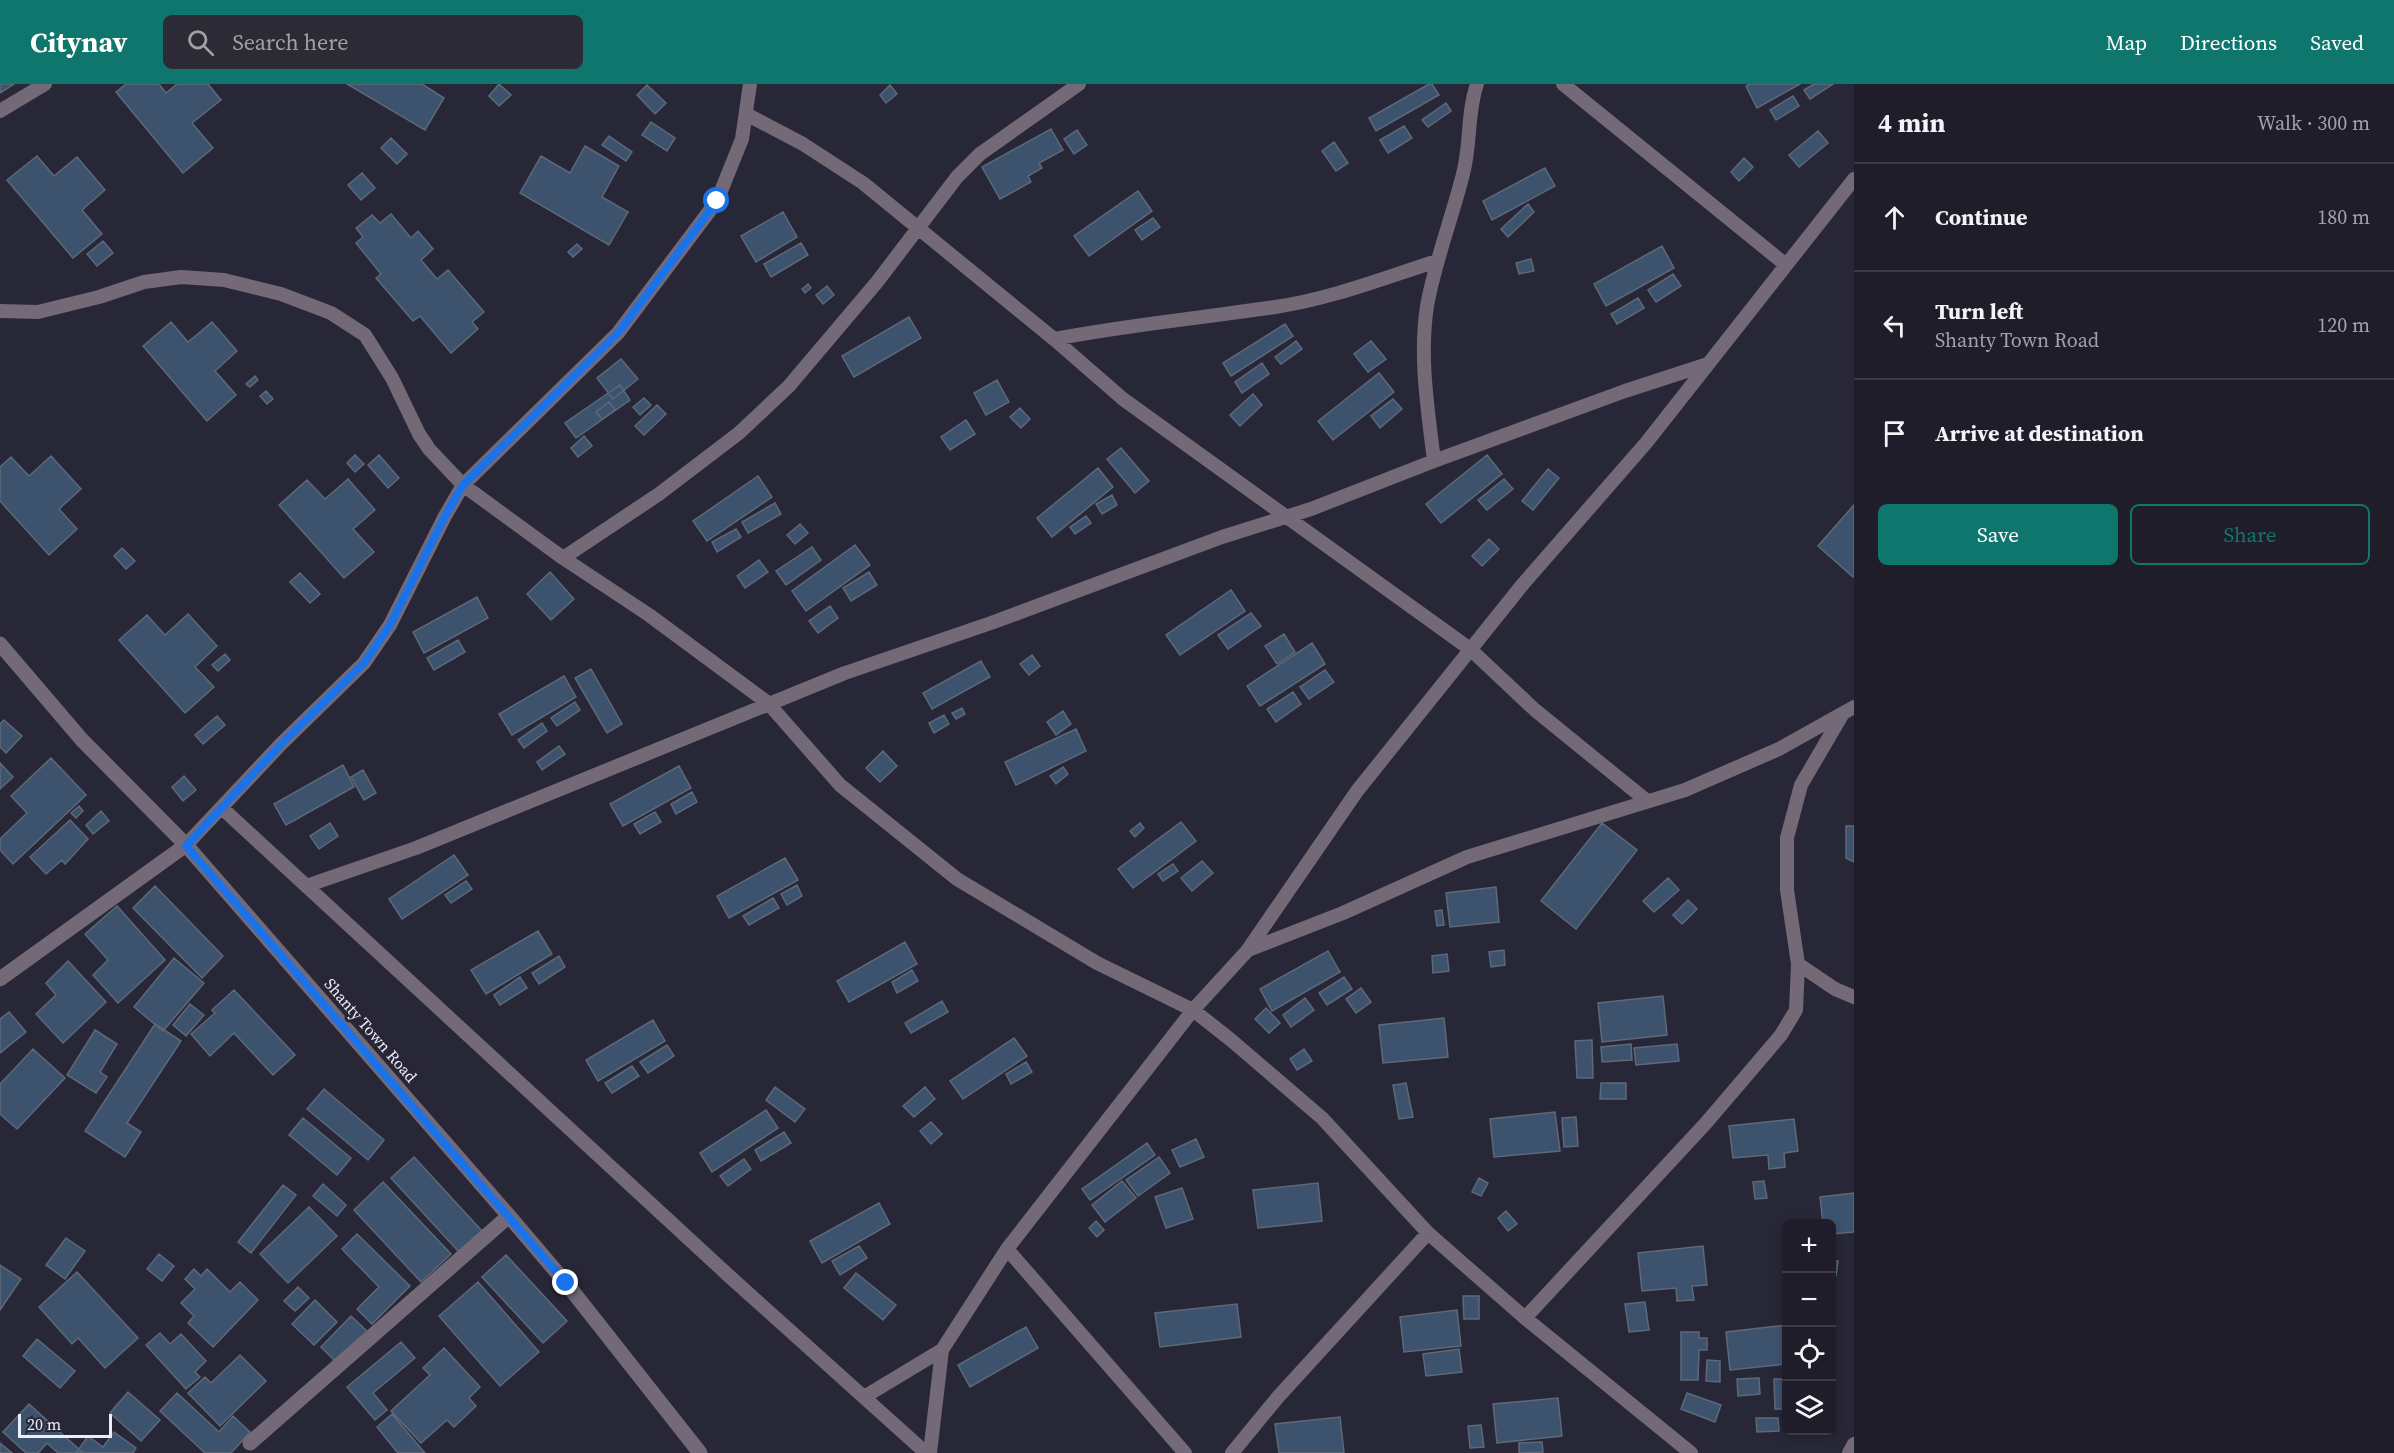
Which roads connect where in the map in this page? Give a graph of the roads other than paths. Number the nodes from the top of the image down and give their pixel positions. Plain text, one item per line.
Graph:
1 (45, 84) edge
2 (750, 84) edge
3 (1079, 84) edge
4 (1478, 84) edge
5 (1563, 84) edge
6 (0, 111) edge
7 (746, 114) junction
8 (1854, 179) edge
9 (920, 227) junction
10 (1437, 261) junction
11 (1786, 266) junction
12 (0, 311) edge
13 (1054, 339) junction
14 (1708, 364) junction
15 (1434, 461) junction
16 (463, 485) junction
17 (1284, 518) junction
18 (563, 558) junction
19 (0, 644) edge
20 (1470, 649) junction
21 (768, 703) junction
22 (1848, 711) edge
23 (1647, 801) junction
24 (223, 809) junction
25 (186, 846) junction
26 (306, 886) junction
27 (1247, 951) junction
28 (1798, 964) junction
29 (0, 979) edge
30 (1854, 998) edge
31 (1193, 1010) junction
32 (509, 1216) junction
33 (1428, 1233) junction
34 (1007, 1249) junction
35 (1525, 1318) junction
36 (942, 1350) junction
37 (864, 1397) junction
38 (250, 1443) dead end
39 (1854, 1444) edge
40 (700, 1453) edge
41 (928, 1453) edge
42 (1185, 1453) edge
43 (1232, 1453) edge
44 (1691, 1453) edge
45 (1849, 1453) edge

1 - 6 lane
2 - 7 lane
3 - 9 lane
4 - 10 lane
5 - 11 lane
7 - 9 lane
7 - 16 lane
8 - 11 lane
9 - 13 lane
9 - 18 lane
10 - 13 lane
10 - 15 lane
11 - 14 lane
12 - 16 lane
13 - 17 lane
14 - 15 lane
14 - 20 lane
15 - 17 lane
16 - 18 lane
16 - 24 lane
17 - 20 lane
17 - 21 lane
18 - 21 lane
19 - 25 street, Shanty Town Road
20 - 23 lane
20 - 27 lane
21 - 26 lane
21 - 31 lane
22 - 23 lane
22 - 28 lane
23 - 27 lane
24 - 25 lane
24 - 26 lane
25 - 29 street
25 - 32 street, Shanty Town Road
26 - 37 lane
27 - 31 lane
28 - 30 lane
28 - 35 lane
31 - 33 lane
31 - 34 lane
32 - 38 street
32 - 40 street, Shanty Town Road
33 - 35 lane
33 - 43 lane
34 - 36 lane
34 - 42 lane
35 - 44 lane
36 - 37 lane
36 - 41 lane
37 - 41 lane
39 - 45 lane

